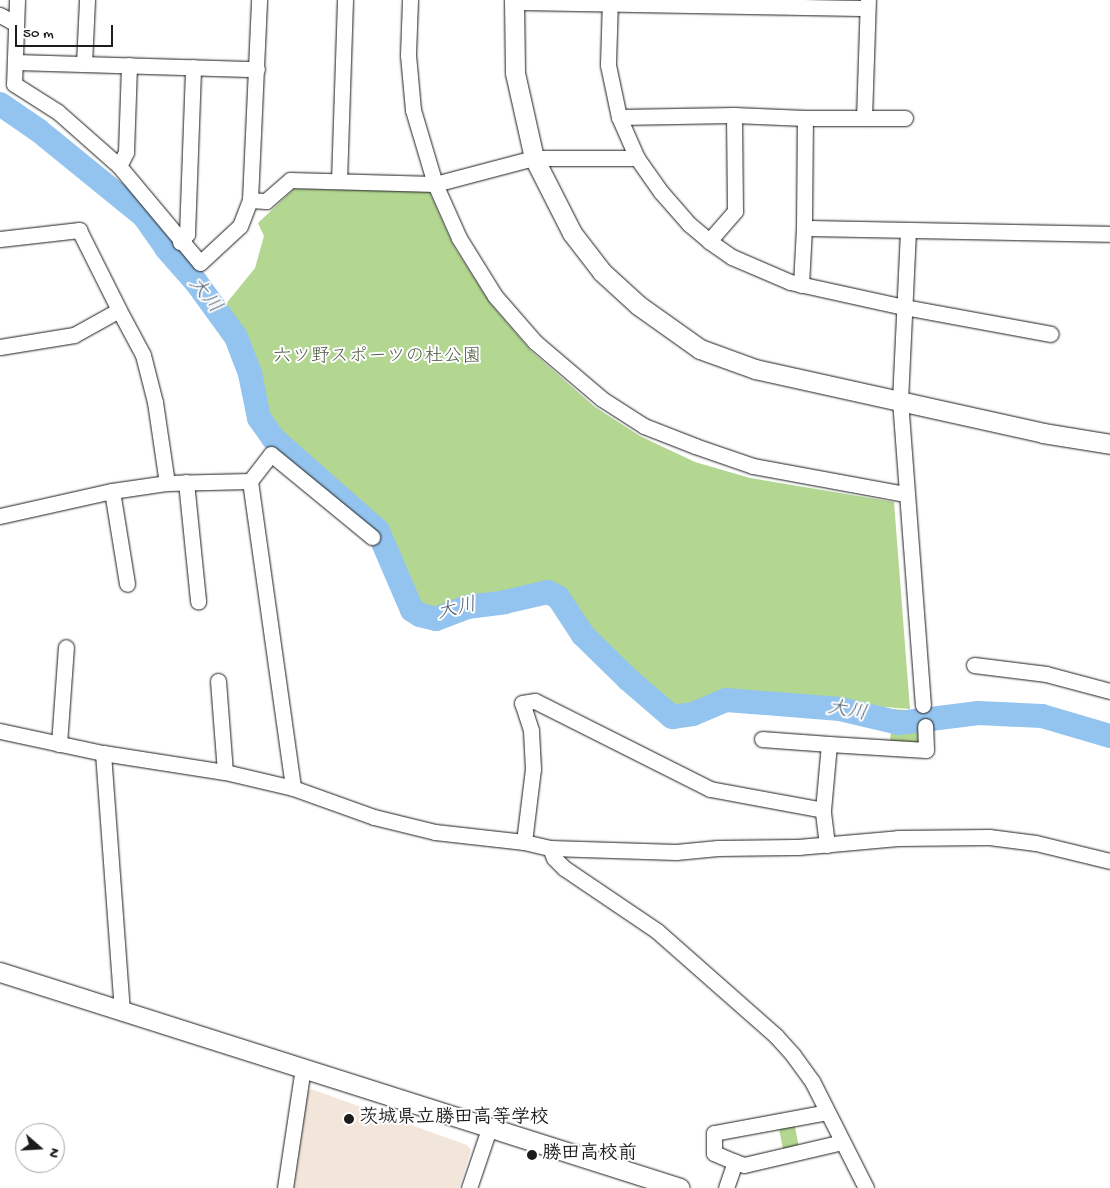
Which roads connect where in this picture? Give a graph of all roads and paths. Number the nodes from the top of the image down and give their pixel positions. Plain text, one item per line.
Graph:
1 (17, 0) edge
2 (87, 0) edge
3 (259, 0) edge
4 (345, 0) edge
5 (410, 0) edge
6 (514, 1) edge
7 (610, 1) edge
8 (678, 2) edge
9 (752, 3) edge
10 (868, 4) edge
11 (0, 15) edge
12 (16, 24) junction
13 (15, 62) junction
14 (84, 64) junction
15 (129, 65) junction
16 (193, 67) junction
17 (257, 69) junction
18 (734, 115) junction
19 (619, 116) junction
20 (805, 118) junction
21 (864, 118) junction
22 (905, 118) dead end
23 (534, 158) junction
24 (637, 158) junction
25 (119, 166) junction
26 (339, 181) junction
27 (434, 184) junction
28 (250, 200) junction
29 (804, 228) junction
30 (908, 231) junction
31 (1110, 234) edge
32 (0, 239) edge
33 (709, 240) junction
34 (180, 242) junction
35 (801, 285) junction
36 (904, 307) junction
37 (119, 310) junction
38 (1051, 334) dead end
39 (0, 347) edge
40 (900, 400) junction
41 (1110, 444) edge
42 (250, 481) junction
43 (186, 482) junction
44 (168, 483) junction
45 (112, 491) junction
46 (906, 494) junction
47 (0, 516) edge
48 (372, 537) dead end
49 (127, 584) dead end
50 (198, 602) dead end
51 (66, 647) dead end
52 (974, 665) dead end
53 (218, 681) dead end
54 (1110, 691) edge
55 (923, 705) dead end
56 (925, 726) dead end
57 (0, 731) edge
58 (762, 739) dead end
59 (59, 744) junction
60 (829, 744) junction
61 (103, 753) junction
62 (225, 772) junction
63 (293, 788) junction
64 (823, 810) junction
65 (524, 842) junction
66 (827, 845) junction
67 (550, 848) junction
68 (1110, 861) edge
69 (0, 972) edge
70 (122, 1011) junction
71 (303, 1068) junction
72 (827, 1112) junction
73 (490, 1126) junction
74 (842, 1142) junction
75 (735, 1162) junction
76 (285, 1188) edge
77 (469, 1188) edge
78 (680, 1188) edge
79 (726, 1188) edge
80 (866, 1188) edge

1 - 12 street
2 - 14 street
3 - 17 street
4 - 26 street
5 - 27 street
6 - 7 street
6 - 23 street
7 - 8 street
7 - 19 street
8 - 9 street
9 - 10 street
10 - 21 street
11 - 12 street
12 - 13 street
13 - 14 street
13 - 25 street
14 - 15 street
15 - 16 street
15 - 25 street
16 - 17 street
16 - 34 street
17 - 28 street
18 - 19 street
18 - 20 street
18 - 33 street
19 - 24 street
20 - 21 street
20 - 29 street
21 - 22 street
23 - 24 street
23 - 27 street
23 - 40 street
24 - 33 street
25 - 34 street
26 - 27 street
26 - 28 street
27 - 46 street
28 - 34 street
29 - 30 street
29 - 35 street
30 - 31 street
30 - 36 street
32 - 37 street
33 - 35 street
35 - 36 street
36 - 38 street
36 - 40 street
37 - 39 street
37 - 44 street
40 - 41 street
40 - 46 street
42 - 43 street
42 - 48 street
42 - 63 street
43 - 44 street
43 - 50 street
44 - 45 street
45 - 47 street
45 - 49 street
46 - 55 street
51 - 59 street
52 - 54 street
53 - 62 street
56 - 60 street
57 - 59 street
58 - 60 street
59 - 61 street
60 - 64 street
61 - 62 street
61 - 70 street
62 - 63 street
63 - 65 street
64 - 65 street
64 - 66 street
65 - 67 street
66 - 67 street
66 - 68 street
67 - 72 street
69 - 70 street
70 - 71 street
71 - 73 street
71 - 76 street
72 - 74 street
72 - 75 street
73 - 77 street
73 - 78 street
74 - 75 street
74 - 80 street
75 - 79 street

